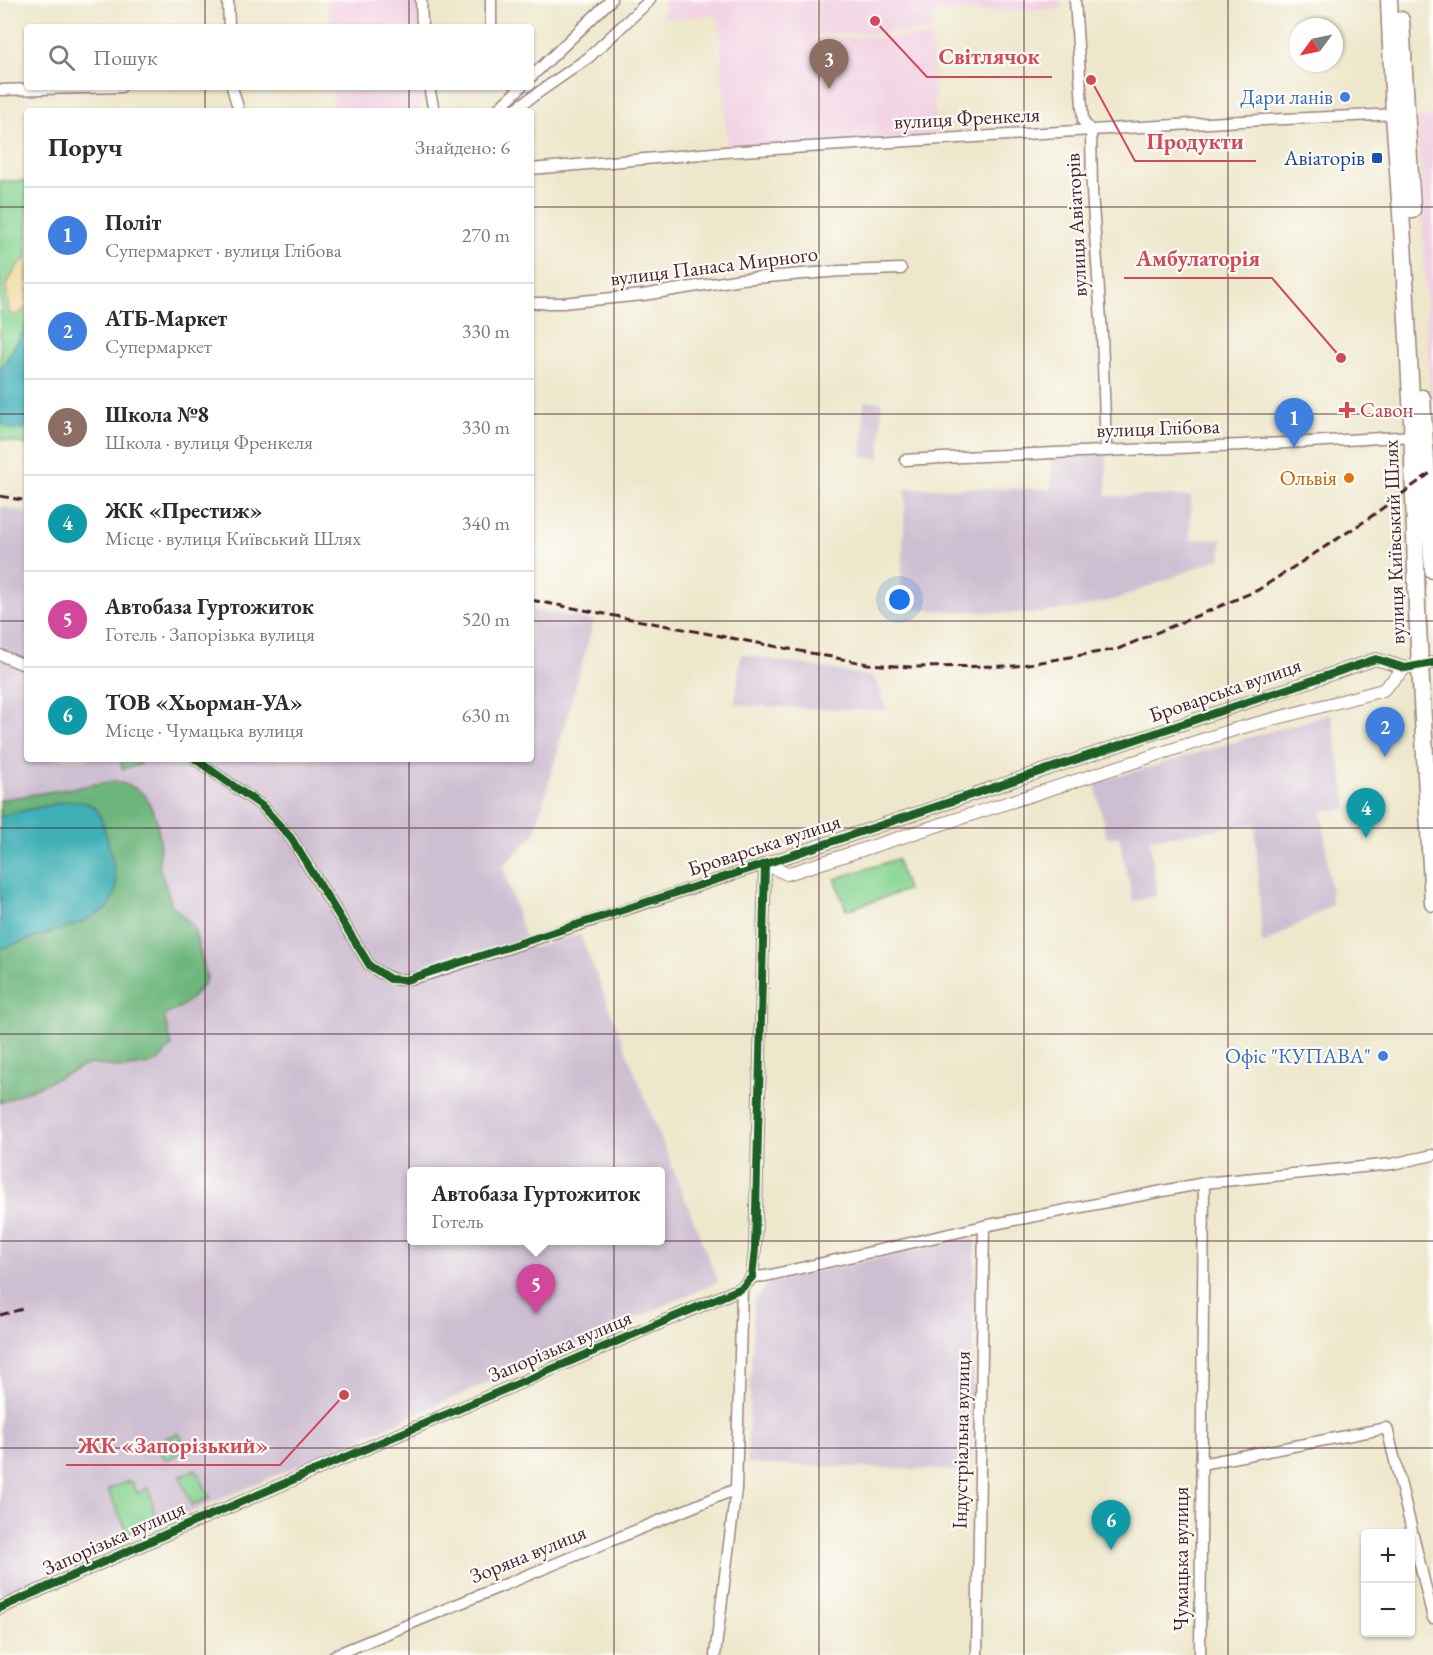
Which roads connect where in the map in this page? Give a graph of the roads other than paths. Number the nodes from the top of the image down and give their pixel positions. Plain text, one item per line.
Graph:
1 (228, 0) edge
2 (421, 0) edge
3 (491, 0) edge
4 (611, 0) edge
5 (650, 0) edge
6 (1075, 0) edge
7 (1389, 0) edge
8 (1400, 0) edge
9 (229, 24) edge
10 (422, 24) edge
11 (492, 24) edge
12 (534, 74) edge
13 (24, 89) edge
14 (0, 90) edge
15 (233, 90) edge
16 (430, 90) edge
17 (518, 90) edge
18 (238, 108) edge
19 (433, 108) edge
20 (499, 108) edge
21 (516, 108) edge
22 (1400, 114) junction
23 (1090, 131) junction
24 (534, 168) edge
25 (901, 269) dead end
26 (534, 303) edge
27 (1412, 436) junction
28 (1106, 449) junction
29 (905, 460) dead end
30 (1433, 570) edge
31 (0, 654) edge
32 (24, 665) edge
33 (1419, 665) edge
34 (199, 762) edge
35 (765, 864) junction
36 (1433, 903) edge
37 (1433, 1155) edge
38 (1204, 1183) junction
39 (984, 1226) junction
40 (752, 1277) junction
41 (742, 1288) junction
42 (1201, 1464) junction
43 (736, 1489) junction
44 (0, 1608) edge
45 (1433, 1618) edge
46 (335, 1655) edge
47 (715, 1655) edge
48 (977, 1655) edge
49 (1200, 1655) edge

1 - 9 street
2 - 10 street
3 - 11 street
4 - 12 street
5 - 21 street
6 - 23 street, вулиця Авіаторів
7 - 22 highway, вулиця Київський Шлях
8 - 22 highway, вулиця Київський Шлях
13 - 14 street
15 - 18 street
16 - 19 street
17 - 20 street
22 - 23 street, вулиця Френкеля
22 - 27 highway, вулиця Київський Шлях
22 - 30 highway, вулиця Київський Шлях
23 - 24 street, вулиця Френкеля
23 - 28 street, вулиця Авіаторів
25 - 26 street, вулиця Панаса Мирного
27 - 28 street, вулиця Глібова
27 - 33 highway, вулиця Київський Шлях
28 - 29 street, вулиця Глібова
31 - 32 street
33 - 35 street, Броварська вулиця
33 - 35 street, Броварська вулиця
33 - 36 highway, вулиця Київський Шлях
34 - 35 street, Броварська вулиця
35 - 40 street
37 - 38 street
38 - 39 street
38 - 42 street, Чумацька вулиця
39 - 40 street
39 - 48 street, Індустріальна вулиця
40 - 41 street, Запорізька вулиця
41 - 43 street
41 - 44 street, Запорізька вулиця
42 - 45 street
42 - 49 street, Чумацька вулиця
43 - 46 street, Зоряна вулиця
43 - 47 street

